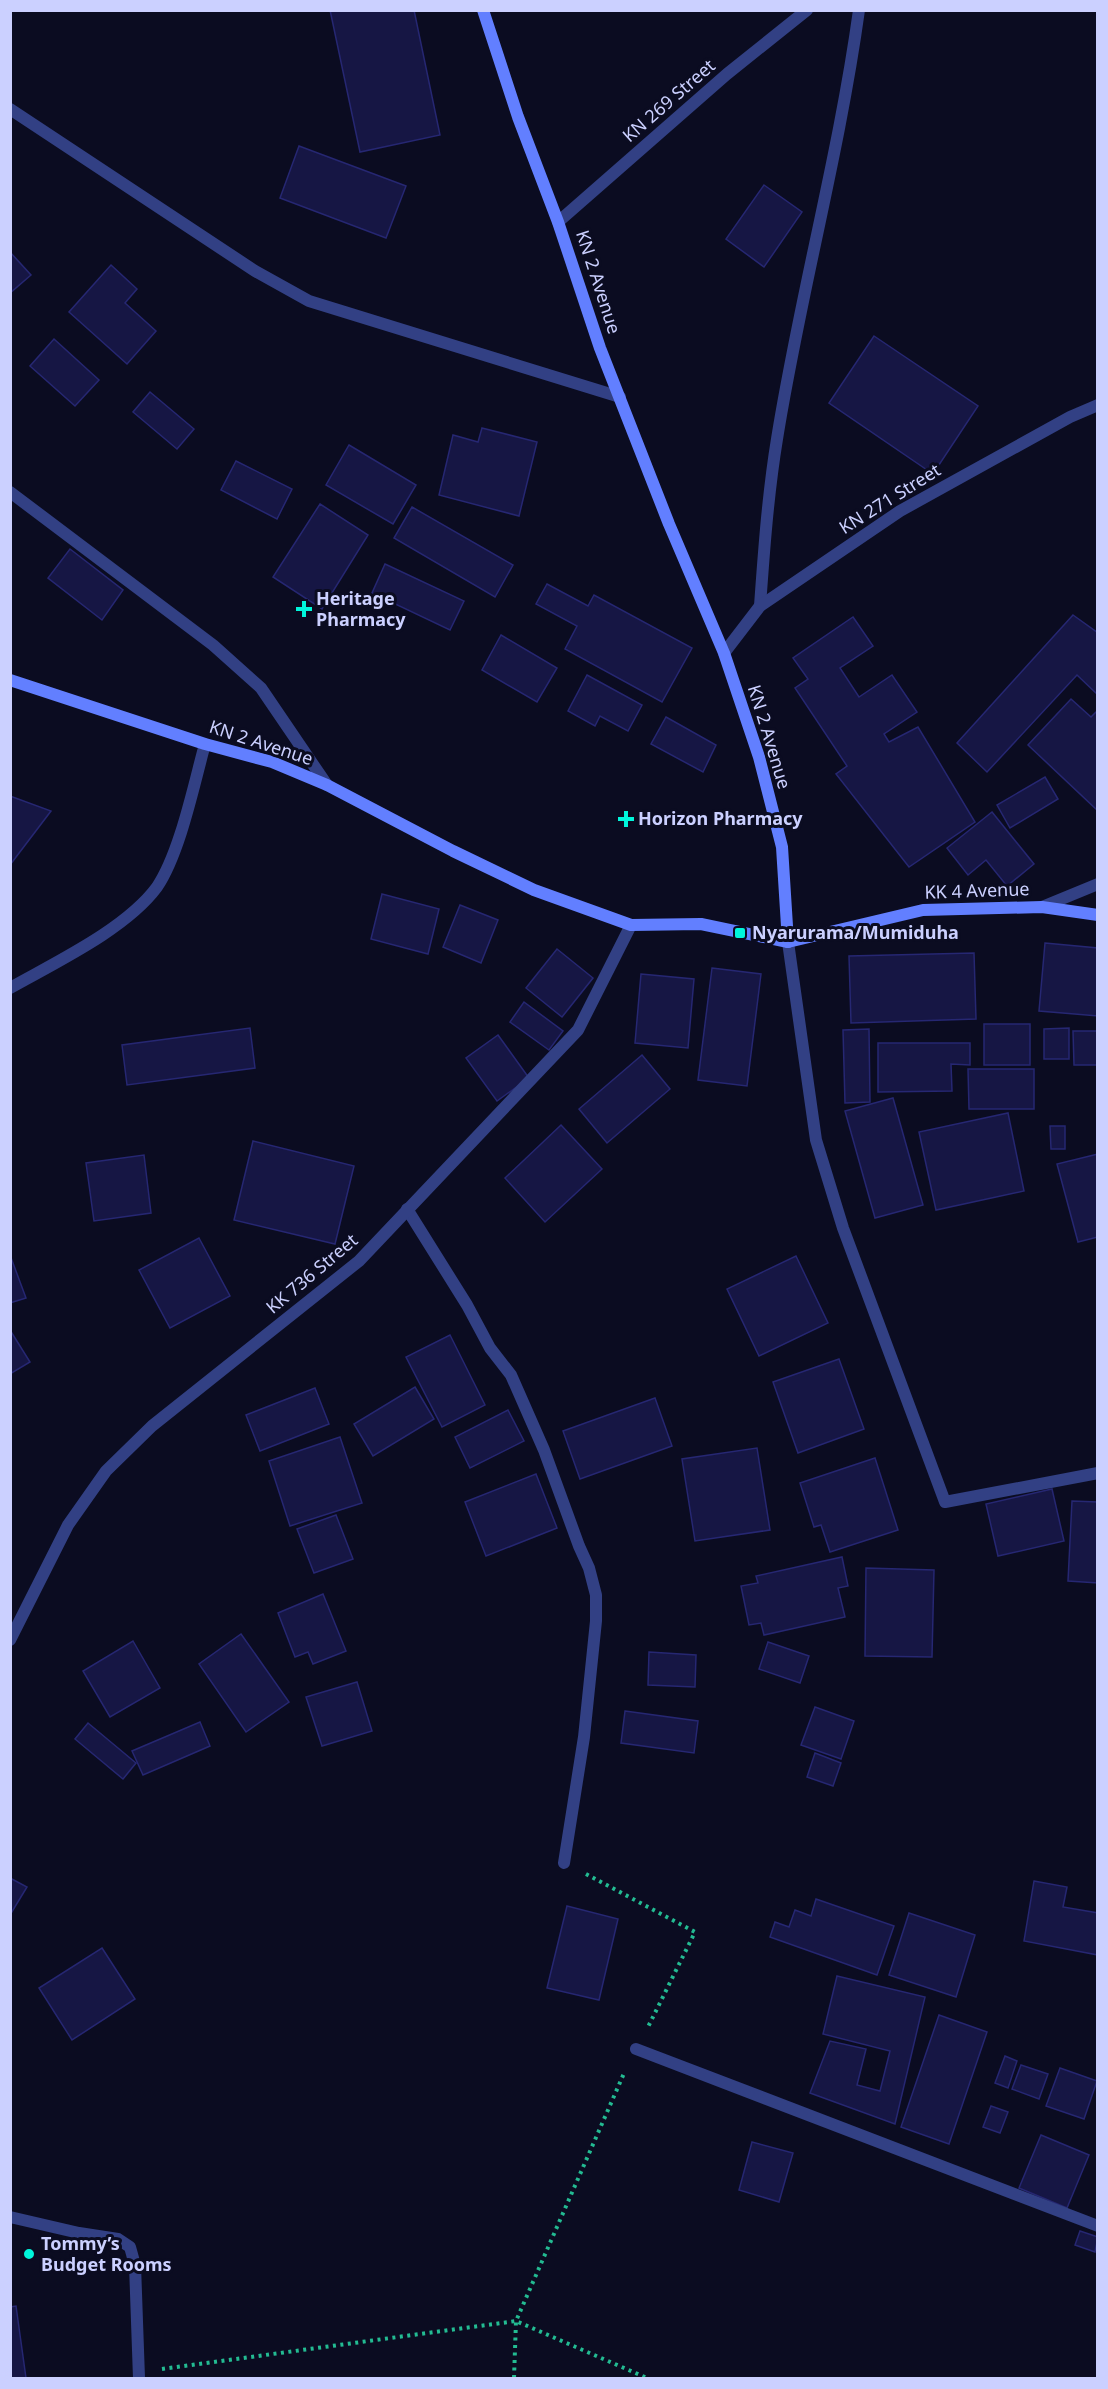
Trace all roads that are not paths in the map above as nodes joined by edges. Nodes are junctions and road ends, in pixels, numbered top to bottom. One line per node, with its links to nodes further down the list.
1 (483, 10): 5 (main road, KN 2 Avenue)
2 (807, 10): 5 (street, KN 269 Street)
3 (859, 10): 9 (street)
4 (10, 109): 6 (street)
5 (558, 222): 6 (main road, KN 2 Avenue)
6 (620, 398): 10 (main road, KN 2 Avenue)
7 (1098, 405): 9 (street, KN 271 Street)
8 (10, 492): 13 (street)
9 (760, 606): 10 (street, KN 271 Street)
10 (724, 653): 18 (main road, KN 2 Avenue)
11 (10, 680): 12 (main road, KN 2 Avenue)
12 (205, 744): 13 (main road, KN 2 Avenue); 19 (street)
13 (327, 785): 17 (main road, KN 2 Avenue)
14 (1098, 884): 15 (street)
15 (1042, 907): 16 (main road, KK 4 Avenue); 18 (main road, KK 4 Avenue)
16 (1098, 915)
17 (631, 925): 18 (main road, KN 2 Avenue); 20 (street, KK 736 Street)
18 (788, 942): 21 (street)
19 (10, 988)
20 (407, 1209): 22 (street, KK 736 Street); 23 (street)
21 (1098, 1473)
22 (10, 1641)
23 (564, 1863)
24 (636, 2049): 26 (street)
25 (10, 2217): 27 (street)
26 (1098, 2226)
27 (139, 2375)

